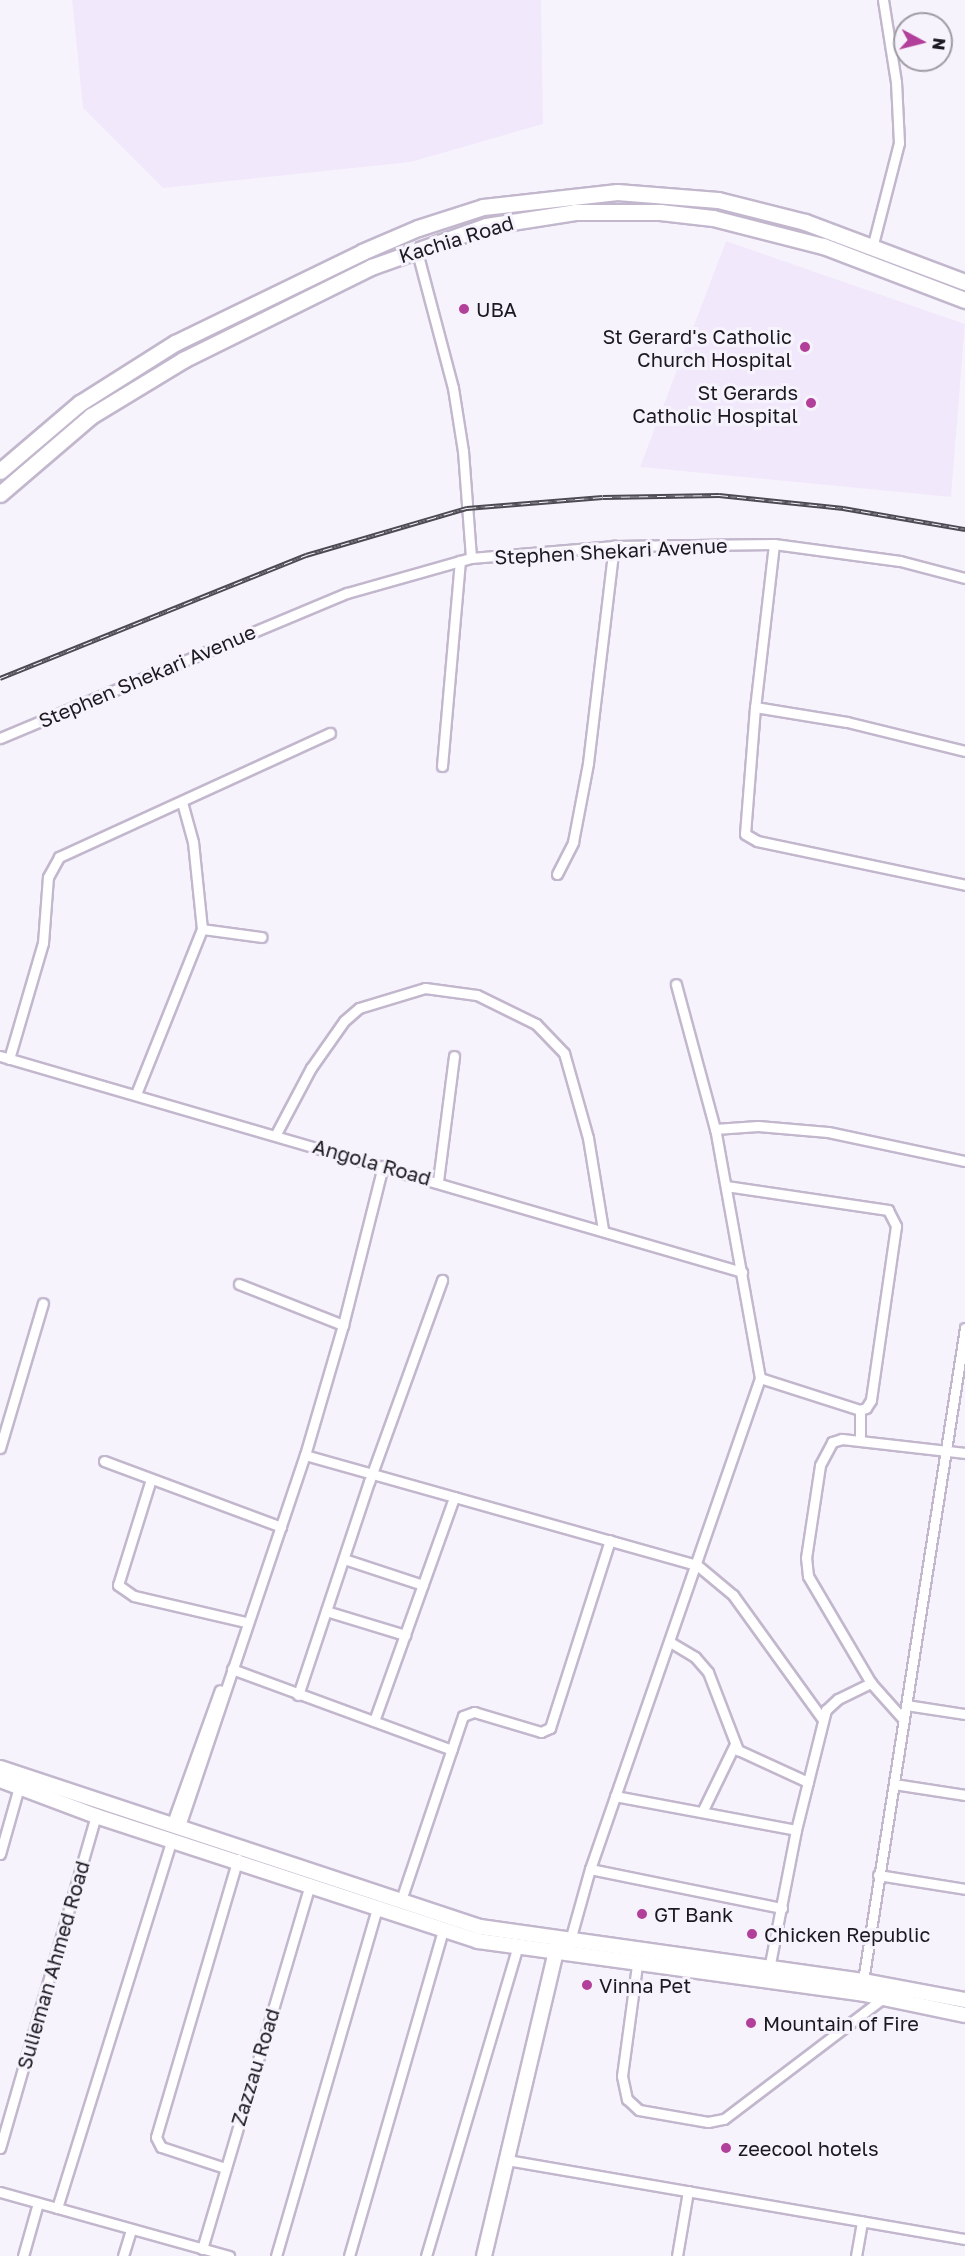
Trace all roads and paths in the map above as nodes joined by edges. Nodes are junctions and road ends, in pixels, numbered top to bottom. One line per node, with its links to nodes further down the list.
1 (883, 0): 3 (street)
2 (416, 248): 5 (main road, Kachia Road); 7 (main road, Kachia Road); 10 (street)
3 (872, 248): 4 (main road, Kachia Road); 6 (main road, Kachia Road)
4 (965, 282)
5 (965, 300)
6 (0, 471)
7 (0, 494)
8 (774, 544): 9 (street, Stephen Shekari Avenue); 12 (street, Stephen Shekari Avenue); 13 (street)
9 (614, 546): 10 (street, Stephen Shekari Avenue); 19 (street)
10 (471, 558): 11 (street, Stephen Shekari Avenue)
11 (460, 561): 15 (street, Stephen Shekari Avenue); 17 (street)
12 (965, 578)
13 (754, 707): 16 (street); 20 (street)
14 (330, 733): 18 (street)
15 (0, 738)
16 (965, 751)
17 (442, 766)
18 (182, 802): 21 (street); 25 (street)
19 (557, 874)
20 (965, 885)
21 (202, 929): 22 (street); 26 (street)
22 (261, 937)
23 (676, 984): 27 (street)
24 (454, 1056): 31 (street)
25 (4, 1057): 26 (street, Angola Road)
26 (136, 1094): 28 (street, Angola Road)
27 (715, 1129): 29 (street); 32 (street)
28 (276, 1134): 30 (street, Angola Road); 33 (street)
29 (965, 1161)
30 (383, 1166): 31 (street, Angola Road); 38 (street)
31 (438, 1181): 33 (street, Angola Road)
32 (726, 1186): 34 (street); 41 (street)
33 (603, 1230): 34 (street, Angola Road)
34 (742, 1272): 40 (street)
35 (442, 1280): 48 (street)
36 (239, 1284): 38 (street)
37 (43, 1303): 43 (street)
38 (344, 1325): 46 (street)
39 (965, 1329): 44 (street)
40 (760, 1378): 41 (street); 54 (street)
41 (860, 1410): 42 (street)
42 (860, 1440): 44 (street); 61 (street)
43 (0, 1448)
44 (946, 1450): 45 (street); 63 (street)
45 (965, 1453)
46 (305, 1455): 48 (street); 51 (street)
47 (104, 1461): 49 (street)
48 (373, 1473): 50 (street); 53 (street)
49 (151, 1479): 51 (street); 57 (street)
50 (454, 1497): 52 (street); 55 (street)
51 (281, 1527): 57 (street)
52 (610, 1540): 54 (street); 69 (street)
53 (344, 1559): 55 (street); 56 (street)
54 (697, 1565): 59 (street); 65 (street)
55 (423, 1585): 58 (street)
56 (326, 1611): 58 (street); 62 (street)
57 (246, 1622): 60 (street)
58 (405, 1635): 67 (street)
59 (670, 1642): 68 (street); 77 (street)
60 (231, 1669): 62 (street); 80 (street)
61 (871, 1683): 65 (street); 66 (street)
62 (298, 1695): 67 (street)
63 (906, 1705): 64 (street); 66 (street)
64 (965, 1714)
65 (824, 1720): 72 (street)
66 (904, 1720): 73 (street)
67 (374, 1721): 69 (street)
68 (735, 1744): 72 (street); 78 (street)
69 (452, 1750): 89 (street)
70 (0, 1768): 75 (street)
71 (0, 1780): 74 (street)
72 (808, 1782): 81 (street)
73 (894, 1784): 76 (street); 86 (street)
74 (20, 1787): 75 (street); 83 (street)
75 (58, 1794): 79 (street); 80 (street)
76 (965, 1795)
77 (615, 1796): 78 (street); 85 (street)
78 (702, 1812): 81 (street)
79 (96, 1816): 82 (street); 101 (street, Sulieman Ahmed Road)
80 (176, 1824): 89 (street)
81 (796, 1830): 91 (street)
82 (172, 1839): 84 (street); 107 (street)
83 (0, 1854)
84 (237, 1859): 87 (street); 103 (street)
85 (590, 1869): 91 (street); 93 (street)
86 (878, 1875): 88 (street); 97 (street)
87 (310, 1884): 90 (street); 103 (street, Zazzau Road)
88 (965, 1889)
89 (401, 1900): 93 (street)
90 (378, 1906): 92 (street); 115 (street)
91 (783, 1908): 96 (street)
92 (443, 1930): 94 (street); 116 (street)
93 (563, 1947): 94 (street); 95 (street); 96 (street); 102 (street)
94 (517, 1948): 117 (street)
95 (637, 1965): 98 (street); 98 (street)
96 (769, 1969): 97 (street)
97 (863, 1981): 99 (street)
98 (882, 2000): 100 (street)
99 (965, 2000)
100 (965, 2015)
101 (0, 2148)
102 (507, 2160): 104 (street); 118 (street)
103 (225, 2168): 111 (street, Zazzau Road)
104 (688, 2191): 108 (street); 119 (street)
105 (0, 2192): 106 (street)
106 (38, 2203): 107 (street); 112 (street)
107 (57, 2208): 109 (street)
108 (862, 2222): 110 (street); 120 (street)
109 (131, 2230): 111 (street); 113 (street)
110 (965, 2239)
111 (202, 2249): 114 (street)
112 (23, 2256)
113 (123, 2256)
114 (227, 2256)
115 (276, 2256)
116 (349, 2256)
117 (426, 2256)
118 (484, 2256)
119 (677, 2256)
120 (856, 2256)

